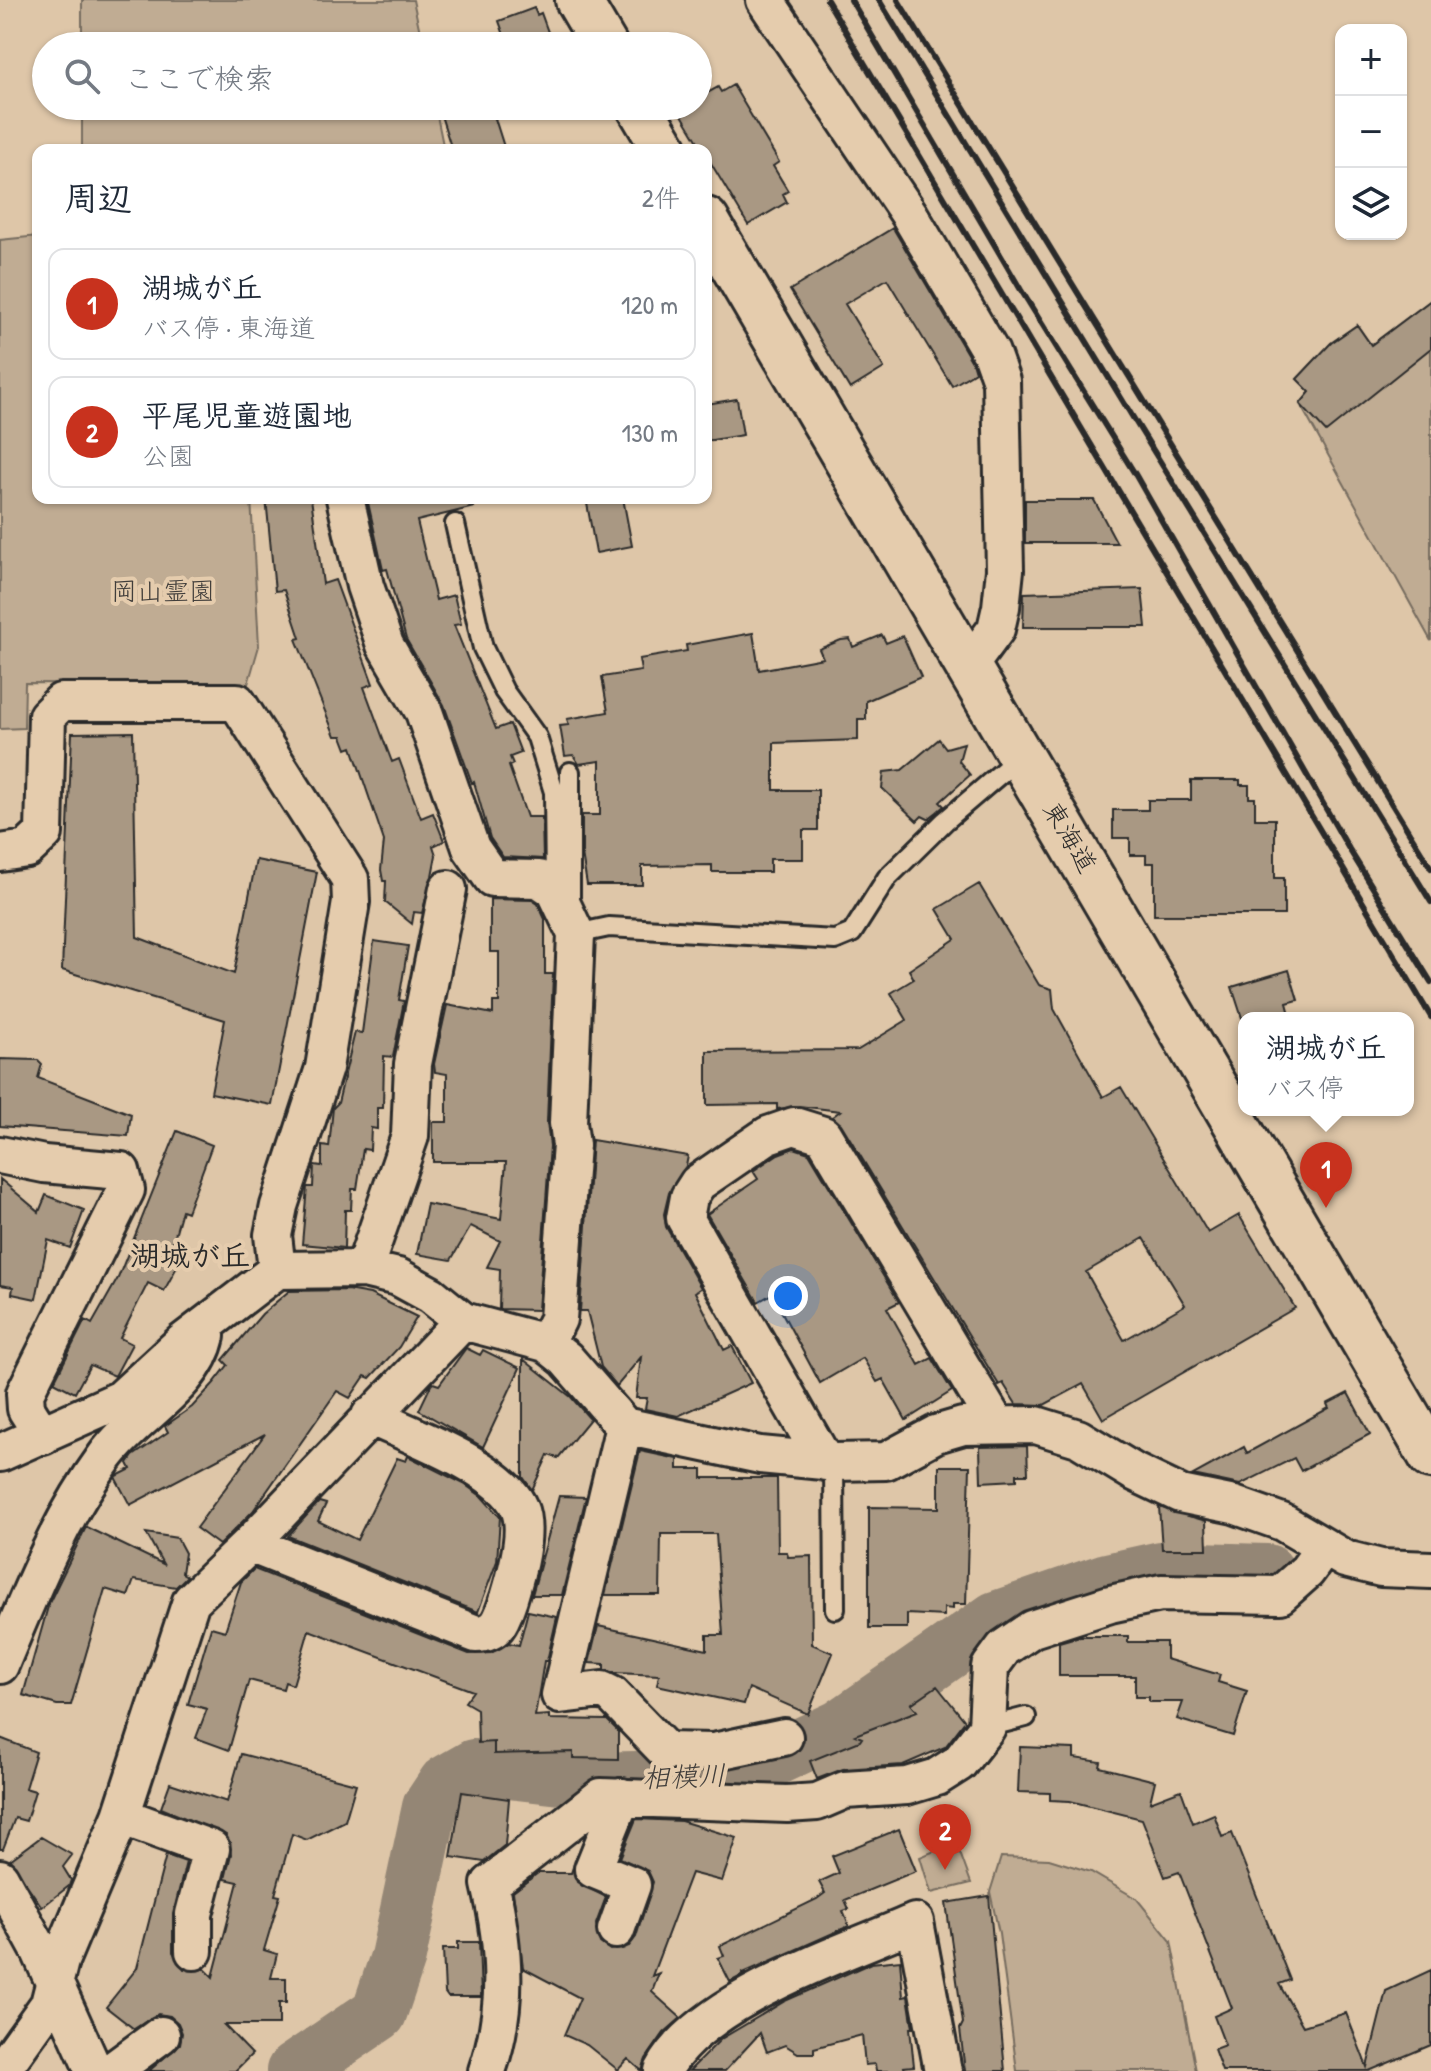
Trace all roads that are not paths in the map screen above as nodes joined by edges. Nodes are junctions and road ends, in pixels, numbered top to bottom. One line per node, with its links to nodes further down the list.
1 (578, 0): 3 (highway)
2 (774, 3): 9 (street)
3 (597, 32)
4 (647, 120): 5 (highway)
5 (661, 144)
6 (712, 230): 9 (highway, 東海道)
7 (346, 504): 14 (street)
8 (455, 524): 14 (lane)
9 (968, 667): 10 (highway, 東海道)
10 (1021, 756): 14 (lane); 26 (highway, 東海道)
11 (570, 772): 14 (lane)
12 (0, 853): 17 (street)
13 (448, 889): 16 (street)
14 (567, 913): 20 (street)
15 (0, 1155): 24 (street)
16 (364, 1269): 17 (street); 18 (street)
17 (277, 1270): 19 (street)
18 (463, 1321): 20 (street); 21 (street)
19 (209, 1324): 24 (street); 32 (street)
20 (546, 1343): 23 (street)
21 (370, 1416): 28 (street); 28 (street)
22 (996, 1424): 27 (street); 27 (street); 29 (street)
23 (624, 1426): 27 (street); 35 (street)
24 (43, 1436): 25 (street)
25 (0, 1453)
26 (1431, 1456)
27 (829, 1462): 31 (lane)
28 (250, 1544): 37 (street)
29 (1323, 1549): 30 (street); 34 (street)
30 (1431, 1570)
31 (835, 1609)
32 (0, 1665)
33 (1026, 1717): 34 (lane)
34 (987, 1727): 36 (street)
35 (784, 1737)
36 (622, 1797): 39 (street); 46 (street)
37 (121, 1816): 40 (street); 41 (street)
38 (0, 1878): 41 (street)
39 (616, 1930)
40 (194, 1951)
41 (55, 1982): 43 (street); 44 (street)
42 (161, 2035): 45 (street)
43 (1, 2071)
44 (94, 2071)
45 (112, 2071)
46 (487, 2071)
47 (663, 2071): 48 (street)
48 (943, 2071)

